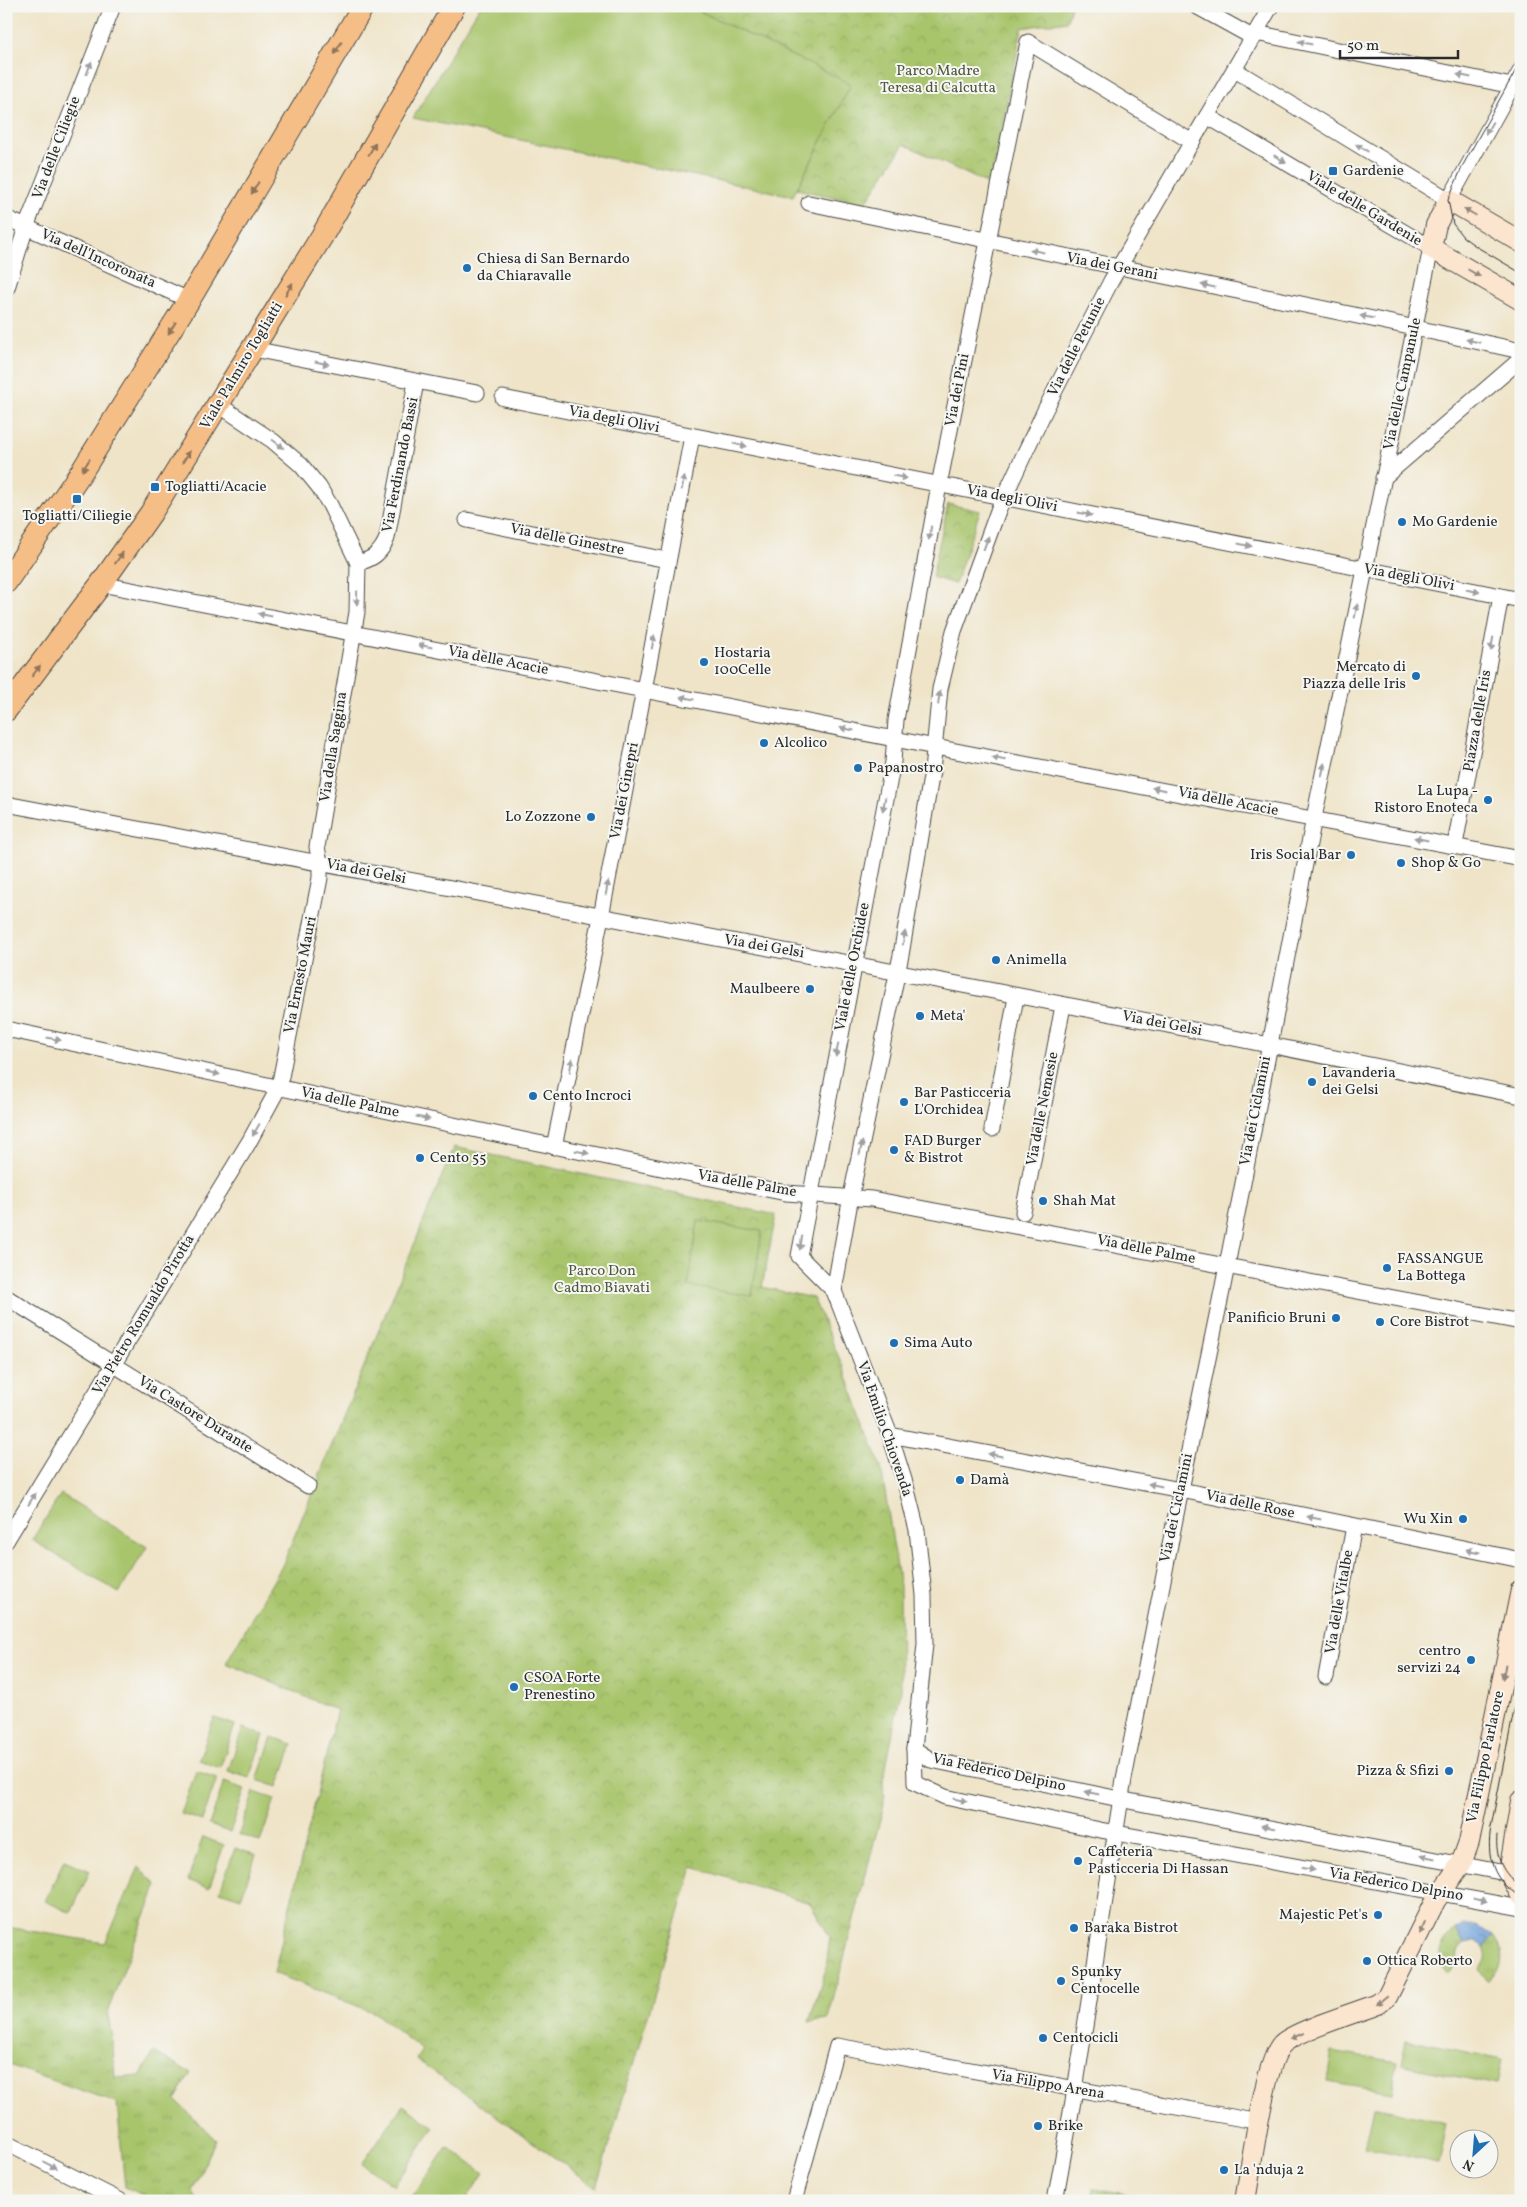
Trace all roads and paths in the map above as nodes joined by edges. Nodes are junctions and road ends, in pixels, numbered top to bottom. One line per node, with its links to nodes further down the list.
1 (113, 6): 15 (street, Via delle Ciliegie, one-way to 1)
2 (363, 6): 21 (main road, one-way to 21)
3 (454, 6): 24 (main road, Viale Palmiro Togliatti, one-way to 3)
4 (1196, 6): 6 (street)
5 (1271, 6): 6 (street, Via delle Petunie)
6 (1255, 35): 7 (street, Via delle Petunie); 9 (street, one-way to 6)
7 (1235, 70): 10 (street, Via delle Petunie); 12 (street, one-way to 7)
8 (1521, 70): 9 (street)
9 (1512, 86): 12 (street, one-way to 12)
10 (1208, 116): 11 (street, Via delle Petunie); 18 (street, Viale delle Gardenie, one-way to 18)
11 (1192, 142): 16 (street, Via dei Pini); 19 (street, Via delle Petunie)
12 (1449, 200): 17 (street, one-way to 12); 18 (street, Via delle Campanule)
13 (810, 203): 16 (street, Via dei Gerani)
14 (6, 218): 15 (street, Via dell'Incoronata)
15 (26, 227): 20 (street, Via delle Ciliegie); 21 (street, Via dell'Incoronata)
16 (988, 241): 19 (street, Via dei Gerani, one-way to 16); 33 (street, Via dei Pini)
17 (1521, 242)
18 (1431, 248): 22 (street, Viale delle Gardenie, one-way to 22); 23 (street, Via delle Campanule)
19 (1119, 268): 23 (street, Via dei Gerani, one-way to 19); 34 (street, Via delle Petunie)
20 (6, 291)
21 (190, 300): 39 (main road, one-way to 39)
22 (1521, 300)
23 (1415, 327): 25 (street, Via dei Gerani, one-way to 23); 32 (street, Via delle Campanule)
24 (264, 351): 27 (street, one-way to 27); 30 (main road, Viale Palmiro Togliatti)
25 (1521, 351)
26 (1521, 359): 32 (street)
27 (416, 382): 28 (street); 37 (street, Via Ferdinando Bassi)
28 (477, 393)
29 (502, 398): 31 (street, Via degli Olivi)
30 (228, 411): 37 (street, one-way to 37); 40 (main road, Viale Palmiro Togliatti, one-way to 30)
31 (692, 436): 33 (street, Via degli Olivi, one-way to 33); 36 (street, Via dei Ginepri, one-way to 31)
32 (1383, 478): 38 (street, Via delle Campanule)
33 (939, 485): 34 (street, Via degli Olivi); 46 (street, Via dei Pini, one-way to 46)
34 (1003, 498): 38 (street, Via degli Olivi, one-way to 38); 47 (street, one-way to 34)
35 (467, 520): 36 (street, Via delle Ginestre)
36 (668, 560): 44 (street, Via dei Ginepri, one-way to 36)
37 (358, 563): 43 (street, Via della Saggina, one-way to 43)
38 (1364, 569): 41 (street, Via degli Olivi, one-way to 41); 49 (street, one-way to 38)
39 (6, 582)
40 (101, 584): 43 (street, Via delle Acacie, one-way to 40); 45 (main road, Viale Palmiro Togliatti, one-way to 40)
41 (1501, 596): 42 (street, Via degli Olivi); 50 (street, Piazza delle Iris, one-way to 50)
42 (1521, 600)
43 (353, 632): 44 (street, Via delle Acacie, one-way to 43); 52 (street, Via della Saggina)
44 (644, 690): 46 (street, Via delle Acacie, one-way to 44); 53 (street, Via dei Ginepri, one-way to 44)
45 (6, 710)
46 (894, 739): 47 (street, Via delle Acacie); 54 (street, Viale delle Orchidee, one-way to 54)
47 (935, 747): 49 (street, Via delle Acacie, one-way to 47); 55 (street, one-way to 47)
48 (6, 804): 52 (street, Via dei Gelsi)
49 (1314, 818): 50 (street, Via delle Acacie, one-way to 49); 59 (street, Via dei Ciclamini)
50 (1455, 845): 51 (street, Via delle Acacie)
51 (1521, 859)
52 (320, 863): 53 (street, Via dei Gelsi); 60 (street, Via Ernesto Mauri)
53 (601, 917): 54 (street, Via dei Gelsi); 63 (street, Via dei Ginepri, one-way to 53)
54 (853, 964): 55 (street, Via dei Gelsi); 64 (street, Viale delle Orchidee, one-way to 64)
55 (898, 973): 56 (street, Via dei Gelsi); 65 (street, one-way to 55)
56 (1016, 997): 57 (street, Via dei Gelsi); 62 (street)
57 (1063, 1006): 59 (street, Via dei Gelsi); 66 (street, Via delle Nemesie)
58 (6, 1029): 60 (street, Via delle Palme, one-way to 60)
59 (1269, 1044): 61 (street, Via dei Gelsi); 67 (street, Via dei Ciclamini)
60 (279, 1088): 63 (street, Via delle Palme, one-way to 63); 71 (street, Via Pietro Romualdo Pirotta, one-way to 71)
61 (1521, 1096)
62 (992, 1129)
63 (554, 1146): 64 (street, Via delle Palme, one-way to 64)
64 (809, 1195): 65 (street, Via delle Palme); 68 (street, Via Emilio Chiovenda, one-way to 68)
65 (851, 1196): 67 (street, Via delle Palme); 68 (street)
66 (1023, 1212)
67 (1227, 1266): 70 (street, Via delle Palme); 74 (street, Via dei Ciclamini)
68 (834, 1291): 72 (street, Via Emilio Chiovenda)
69 (6, 1297): 71 (street, Via Castore Durante)
70 (1521, 1322)
71 (114, 1365): 73 (street, Via Castore Durante); 76 (street, Via Pietro Romualdo Pirotta, one-way to 71)
72 (890, 1435): 74 (street, Via delle Rose, one-way to 72); 80 (street, Via Emilio Chiovenda)
73 (308, 1486)
74 (1181, 1490): 75 (street, Via delle Rose, one-way to 74); 81 (street, Via dei Ciclamini)
75 (1354, 1526): 77 (street, Via delle Rose, one-way to 75); 79 (street, Via delle Vitalbe)
76 (6, 1541)
77 (1521, 1560)
78 (1521, 1590): 84 (street, Via Filippo Parlatore, one-way to 84)
79 (1326, 1677)
80 (914, 1749): 81 (street, Via Federico Delpino, one-way to 80); 83 (street, Via Federico Delpino, one-way to 83)
81 (1120, 1799): 83 (street, Via dei Ciclamini); 84 (street, Via Federico Delpino, one-way to 81)
82 (1521, 1801): 85 (street)
83 (1114, 1833): 86 (street, Via Federico Delpino, one-way to 86); 89 (street, Via dei Ciclamini)
84 (1461, 1864): 85 (street, Via Federico Delpino); 86 (street, Via Filippo Parlatore)
85 (1516, 1874): 87 (street)
86 (1440, 1892): 88 (street, Via Federico Delpino, one-way to 88); 90 (street, Via Filippo Parlatore, one-way to 90)
87 (1521, 1895)
88 (1521, 1908)
89 (1075, 2090): 90 (street, Via Filippo Arena); 93 (street, Via Filippo Arena); 94 (street, Via dei Ciclamini)
90 (1260, 2122): 95 (street, Via Filippo Parlatore)
91 (6, 2142): 92 (street, one-way to 92)
92 (121, 2201)
93 (794, 2201)
94 (1055, 2201)
95 (1245, 2201)

